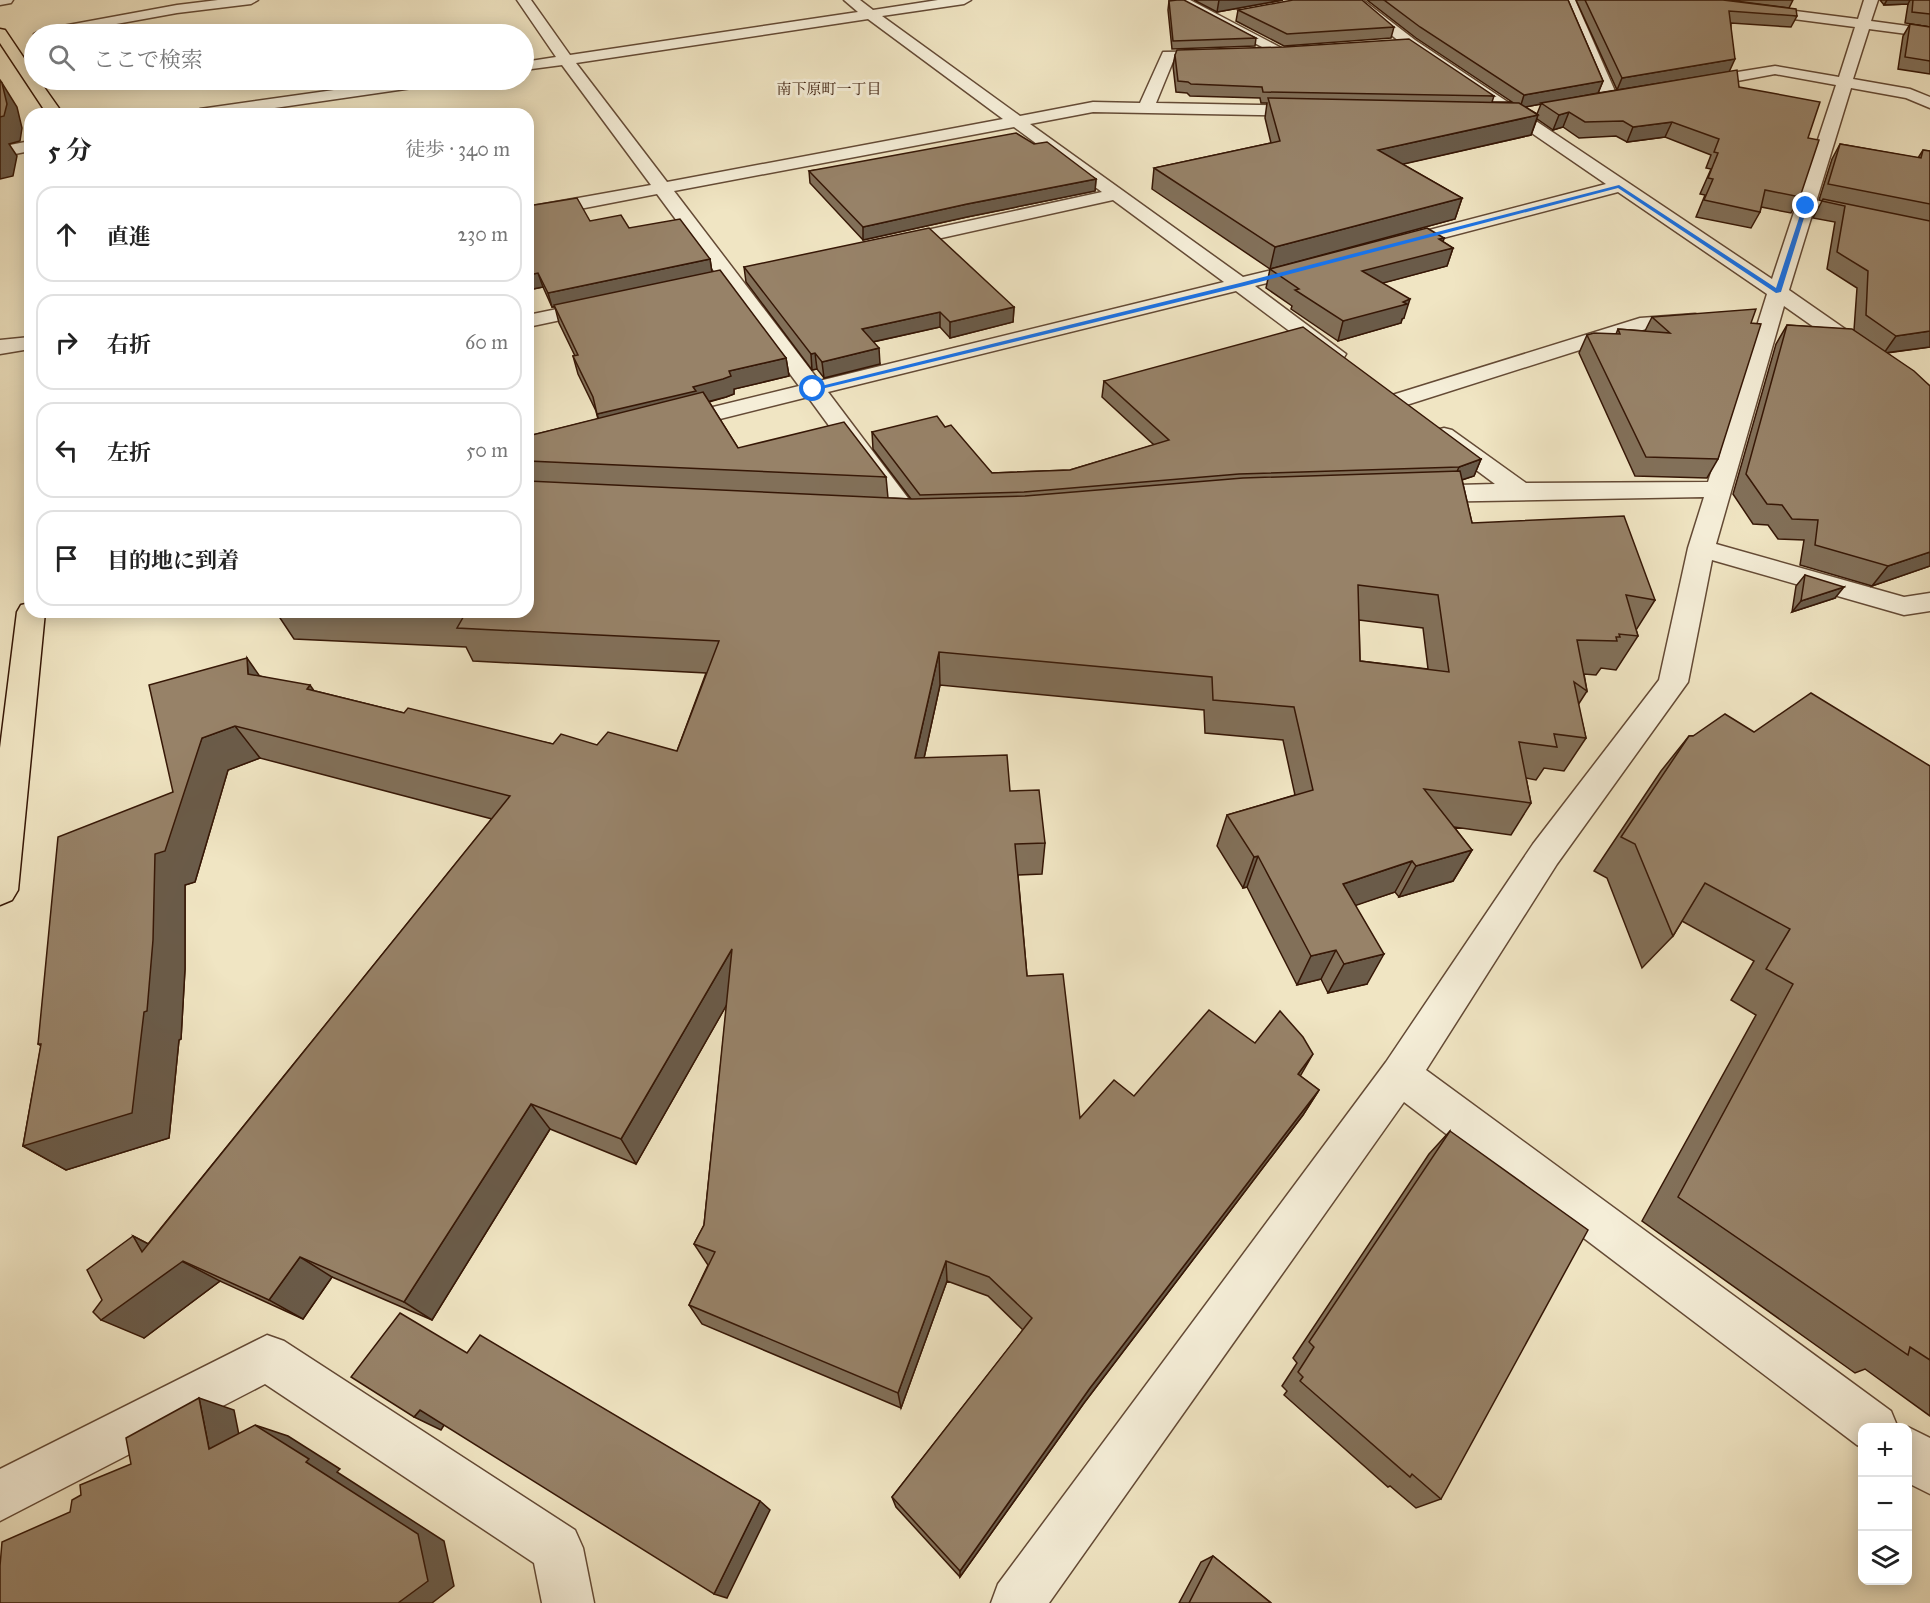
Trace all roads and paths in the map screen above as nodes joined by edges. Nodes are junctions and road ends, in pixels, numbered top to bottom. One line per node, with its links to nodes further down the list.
1 (6, 0): 9 (street)
2 (251, 0): 16 (street)
3 (524, 0): 22 (street)
4 (851, 0): 13 (street)
5 (964, 0): 13 (street)
6 (1180, 0): 15 (street)
7 (1355, 0): 20 (street)
8 (1680, 0): 10 (street)
9 (0, 1)
10 (1706, 2): 12 (street)
11 (1566, 4): 29 (street)
12 (1867, 12): 17 (street); 25 (street)
13 (870, 14): 22 (street); 38 (street)
14 (1238, 14): 15 (street)
15 (1215, 18): 33 (street)
16 (95, 24)
17 (1930, 33)
18 (24, 36): 19 (street)
19 (4, 37): 24 (main road)
20 (1410, 43): 21 (street); 37 (street)
21 (1387, 44)
22 (566, 60): 23 (street); 42 (street)
23 (534, 65)
24 (24, 67)
25 (1845, 81): 26 (street); 30 (street); 53 (street)
26 (1676, 87)
27 (39, 90): 31 (main road)
28 (364, 90): 32 (street)
29 (1609, 98)
30 (1930, 103)
31 (51, 108)
32 (241, 108)
33 (1146, 108): 35 (street); 38 (street)
34 (1539, 110): 37 (street)
35 (1324, 111)
36 (1491, 114): 37 (street)
37 (1515, 115): 41 (street)
38 (1017, 121): 42 (street); 43 (street)
39 (24, 147): 40 (street)
40 (0, 152)
41 (1619, 186): 46 (street); 53 (street)
42 (662, 188): 44 (street); 49 (street)
43 (1116, 194): 45 (street); 51 (street)
44 (534, 212)
45 (871, 247)
46 (1379, 249)
47 (1333, 261): 51 (street)
48 (754, 272): 49 (street)
49 (731, 277): 50 (street); 62 (street)
50 (708, 282)
51 (1242, 285): 58 (street); 62 (street)
52 (618, 302): 54 (street)
53 (1765, 309): 60 (street); 66 (street)
54 (534, 320)
55 (1714, 320): 64 (street)
56 (24, 344): 57 (street)
57 (0, 347)
58 (1351, 366)
59 (1930, 370): 60 (street)
60 (1896, 375): 63 (street)
61 (1378, 387): 64 (street)
62 (813, 389): 65 (street); 69 (street)
63 (1930, 398)
64 (1397, 400): 67 (street)
65 (653, 429)
66 (1719, 489): 67 (street); 70 (street)
67 (1520, 491): 68 (street)
68 (1401, 495)
69 (878, 520)
70 (1701, 548): 71 (street); 74 (street)
71 (1930, 602)
72 (30, 618): 73 (main road)
73 (0, 890)
74 (1400, 1075): 75 (street); 80 (street)
75 (1867, 1423)
76 (1912, 1455): 77 (street)
77 (1930, 1469)
78 (0, 1496): 79 (street)
79 (568, 1603)
80 (1017, 1603)

